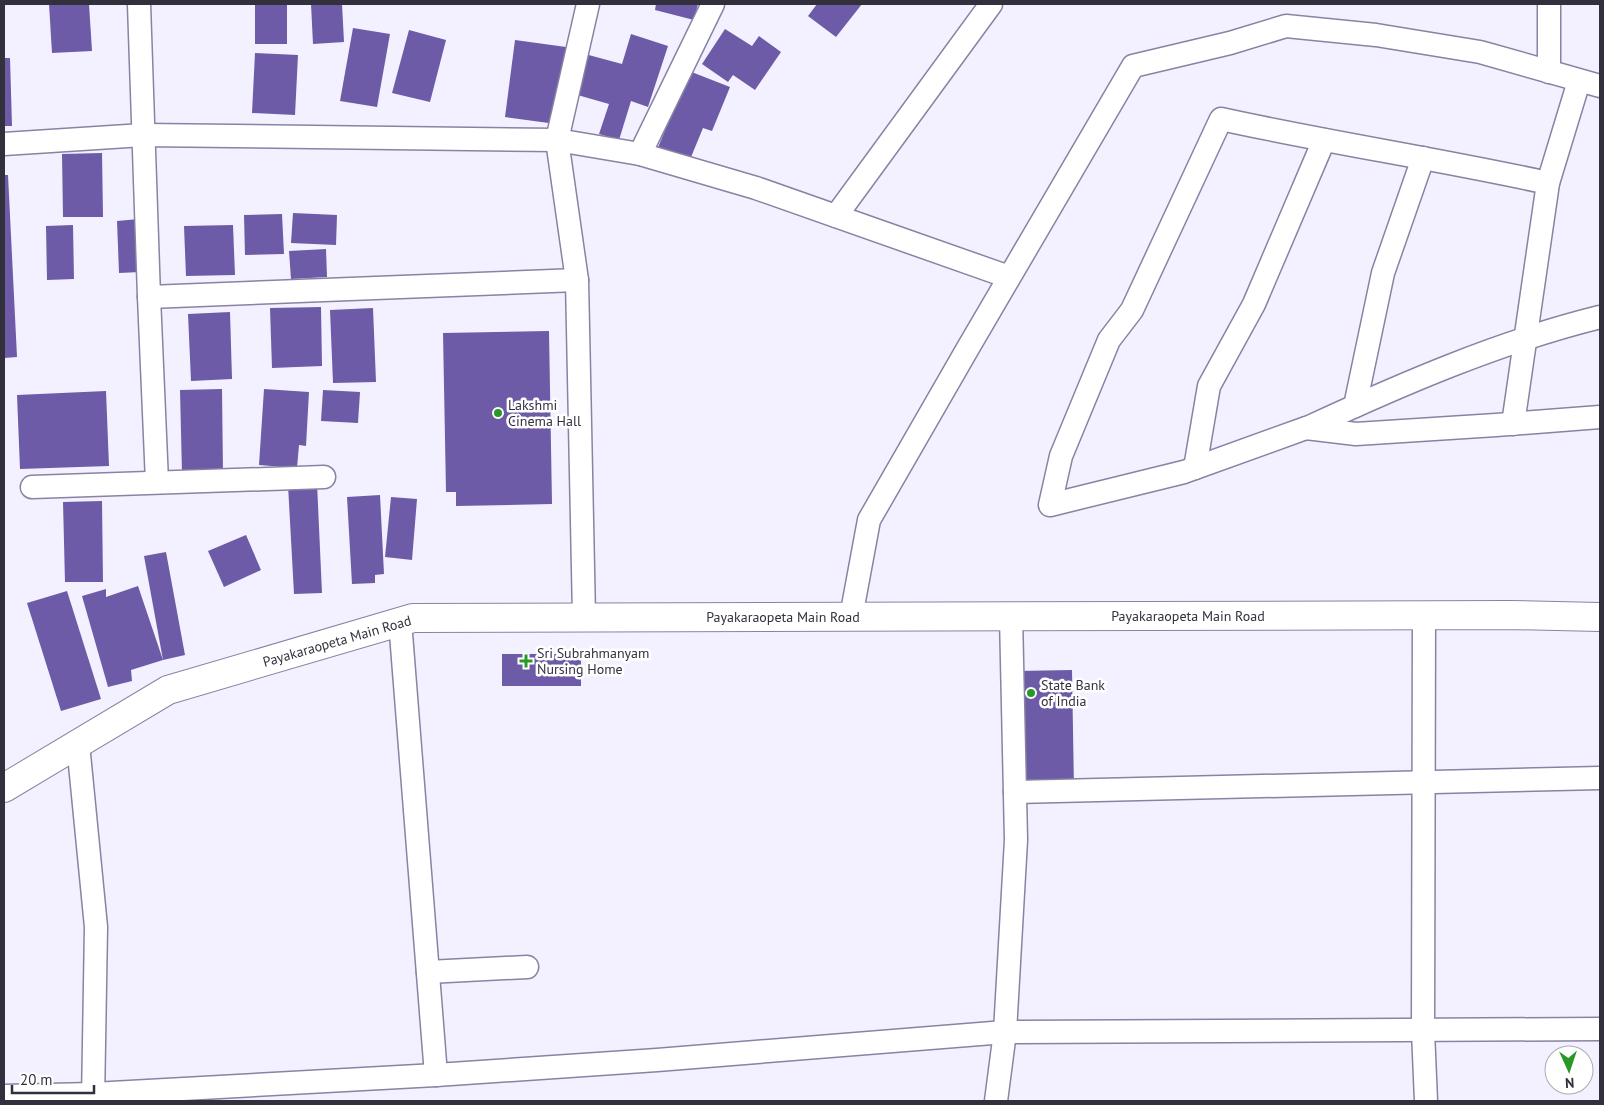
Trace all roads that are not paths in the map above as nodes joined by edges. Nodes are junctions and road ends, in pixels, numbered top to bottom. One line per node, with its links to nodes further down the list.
1 (139, 4): 8 (street)
2 (588, 4): 9 (street)
3 (713, 4): 12 (street)
4 (991, 4): 15 (street)
5 (1550, 4): 6 (street)
6 (1549, 72): 7 (street); 16 (street)
7 (1590, 83): 14 (street)
8 (143, 135): 9 (street); 11 (street); 18 (street)
9 (557, 140): 12 (street); 17 (street)
10 (1324, 140): 13 (street); 25 (street); 25 (street)
11 (4, 144)
12 (640, 154): 15 (street)
13 (1423, 158): 14 (street); 21 (street)
14 (1548, 184): 20 (street)
15 (836, 216): 16 (street)
16 (1009, 277): 30 (street)
17 (577, 280): 18 (street); 32 (street)
18 (149, 296): 27 (street)
19 (1600, 317): 20 (street)
20 (1525, 339): 21 (street); 23 (street)
21 (1355, 406): 24 (street)
22 (1600, 417): 23 (street)
23 (1513, 424): 24 (street)
24 (1306, 428): 25 (street)
25 (1195, 468)
26 (324, 477): 27 (street)
27 (157, 482): 28 (street)
28 (32, 486)
29 (1424, 615): 31 (street, Payakaraopeta Main Road); 33 (street, Payakaraopeta Main Road); 37 (street)
30 (851, 616): 31 (street, Payakaraopeta Main Road); 32 (street, Payakaraopeta Main Road)
31 (1011, 616): 39 (street)
32 (584, 617): 34 (street, Payakaraopeta Main Road)
33 (1600, 617)
34 (400, 622): 35 (street, Payakaraopeta Main Road); 41 (street)
35 (78, 744): 38 (street, Payakaraopeta Main Road); 47 (street)
36 (1600, 778): 37 (street)
37 (1423, 783): 39 (street); 43 (street)
38 (4, 788)
39 (1015, 792): 44 (street)
40 (526, 967): 41 (street)
41 (428, 972): 45 (street)
42 (1600, 1029): 43 (street)
43 (1423, 1031): 44 (street); 49 (street)
44 (1005, 1032): 45 (street); 48 (street)
45 (436, 1076): 47 (street)
46 (4, 1096): 47 (street)
47 (93, 1098)
48 (996, 1101)
49 (1426, 1101)

